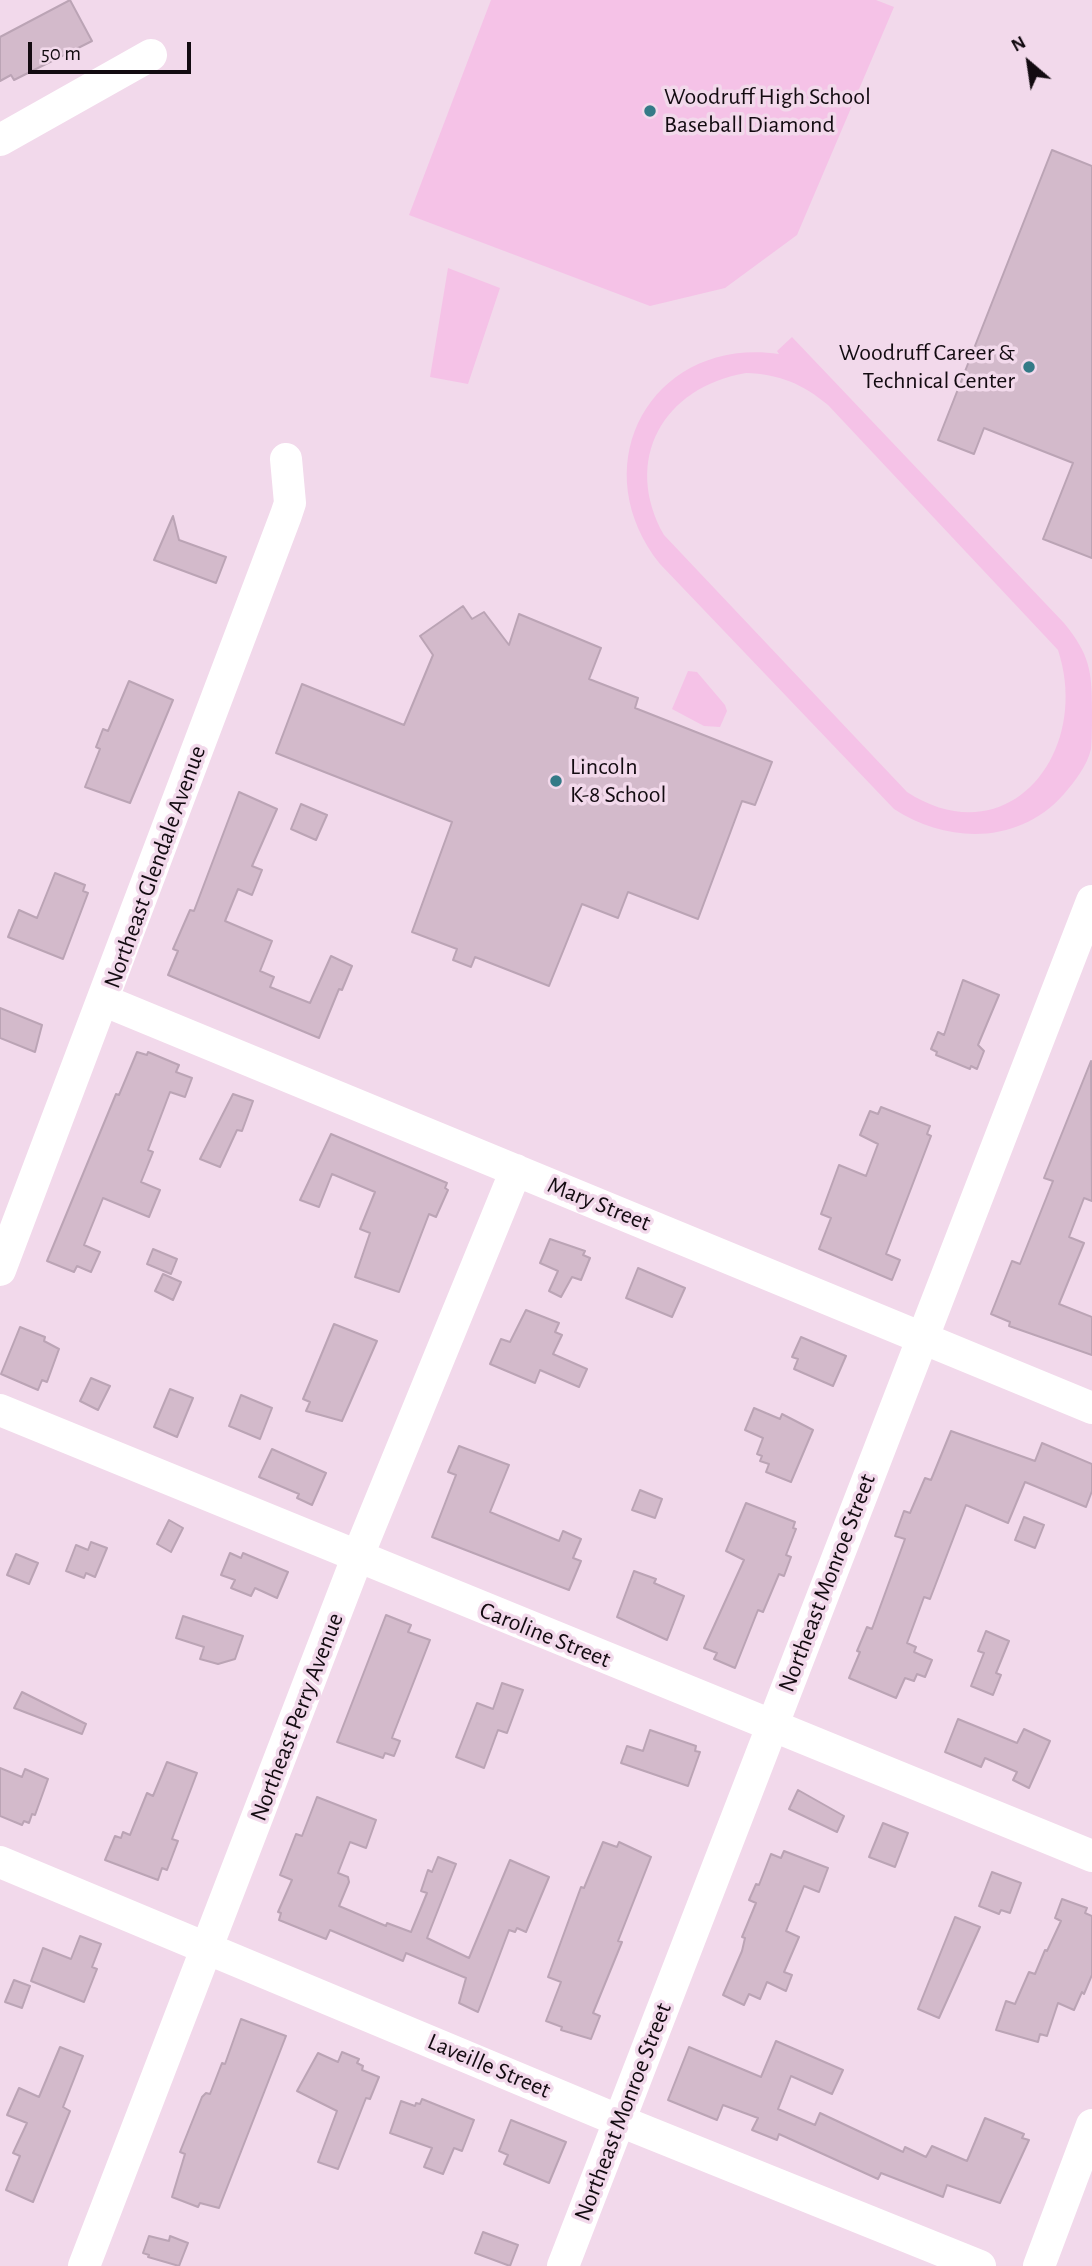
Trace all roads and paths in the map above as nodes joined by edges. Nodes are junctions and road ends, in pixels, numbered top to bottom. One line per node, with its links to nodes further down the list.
1 (152, 55): 2 (street)
2 (0, 140)
3 (286, 459): 6 (street, Northeast Glendale Avenue)
4 (1092, 901): 5 (street, Northeast Monroe Street)
5 (1083, 952): 9 (street, Northeast Monroe Street)
6 (105, 1001): 7 (street, Mary Street); 8 (street, Northeast Glendale Avenue)
7 (516, 1170): 9 (street, Mary Street); 12 (street, Northeast Perry Avenue)
8 (0, 1270)
9 (922, 1338): 10 (street, Mary Street); 13 (street, Northeast Monroe Street)
10 (1092, 1408)
11 (0, 1410): 12 (street, Caroline Street)
12 (357, 1558): 13 (street, Caroline Street); 16 (street, Northeast Perry Avenue)
13 (772, 1726): 14 (street, Caroline Street); 17 (street, Northeast Monroe Street)
14 (1092, 1856)
15 (0, 1862): 16 (street, Laveille Street)
16 (209, 1948): 17 (street, Laveille Street); 19 (street, Northeast Perry Avenue)
17 (620, 2121): 20 (street, Northeast Monroe Street); 21 (street, Laveille Street)
18 (1092, 2125): 22 (street)
19 (84, 2266)
20 (563, 2266)
21 (980, 2266)
22 (1039, 2266)

